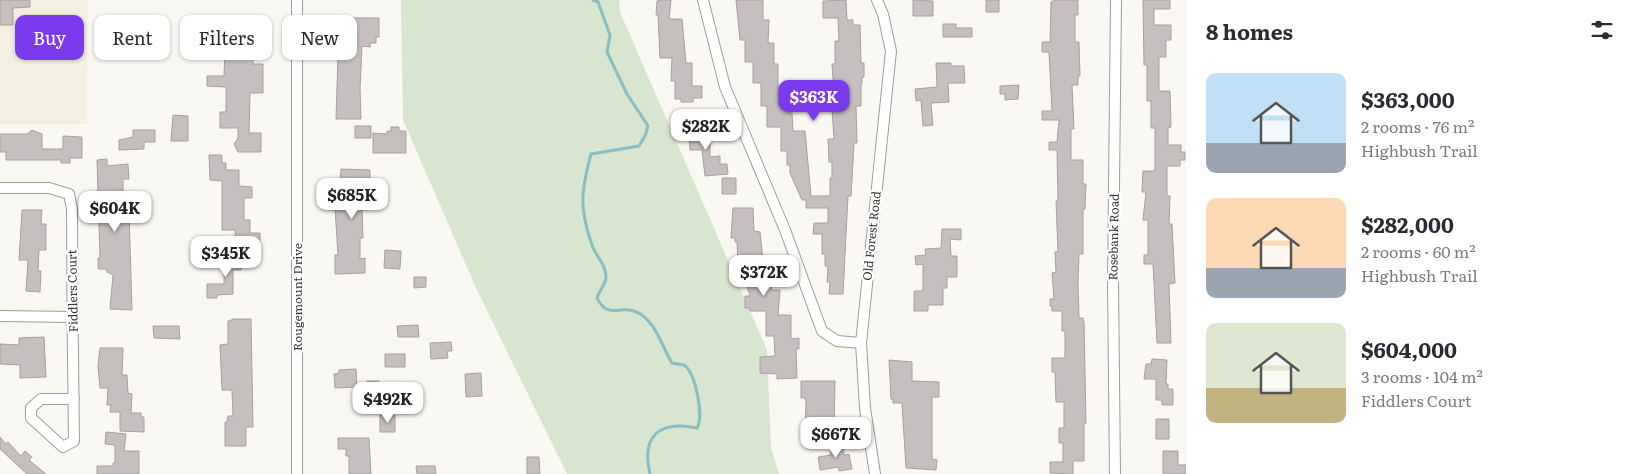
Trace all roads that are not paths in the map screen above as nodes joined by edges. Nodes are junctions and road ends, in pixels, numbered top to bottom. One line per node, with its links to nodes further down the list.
1 (297, 0): 10 (street, Rougemount Drive)
2 (703, 0): 8 (street)
3 (877, 0): 8 (street, Old Forest Road)
4 (1116, 0): 12 (street, Rosebank Road)
5 (0, 188): 7 (street, Fiddlers Court)
6 (0, 316): 7 (street)
7 (73, 317): 9 (street, Fiddlers Court)
8 (861, 343): 11 (street, Old Forest Road)
9 (74, 399): 9 (street, Fiddlers Court)
10 (297, 474)
11 (875, 474)
12 (1115, 474)

